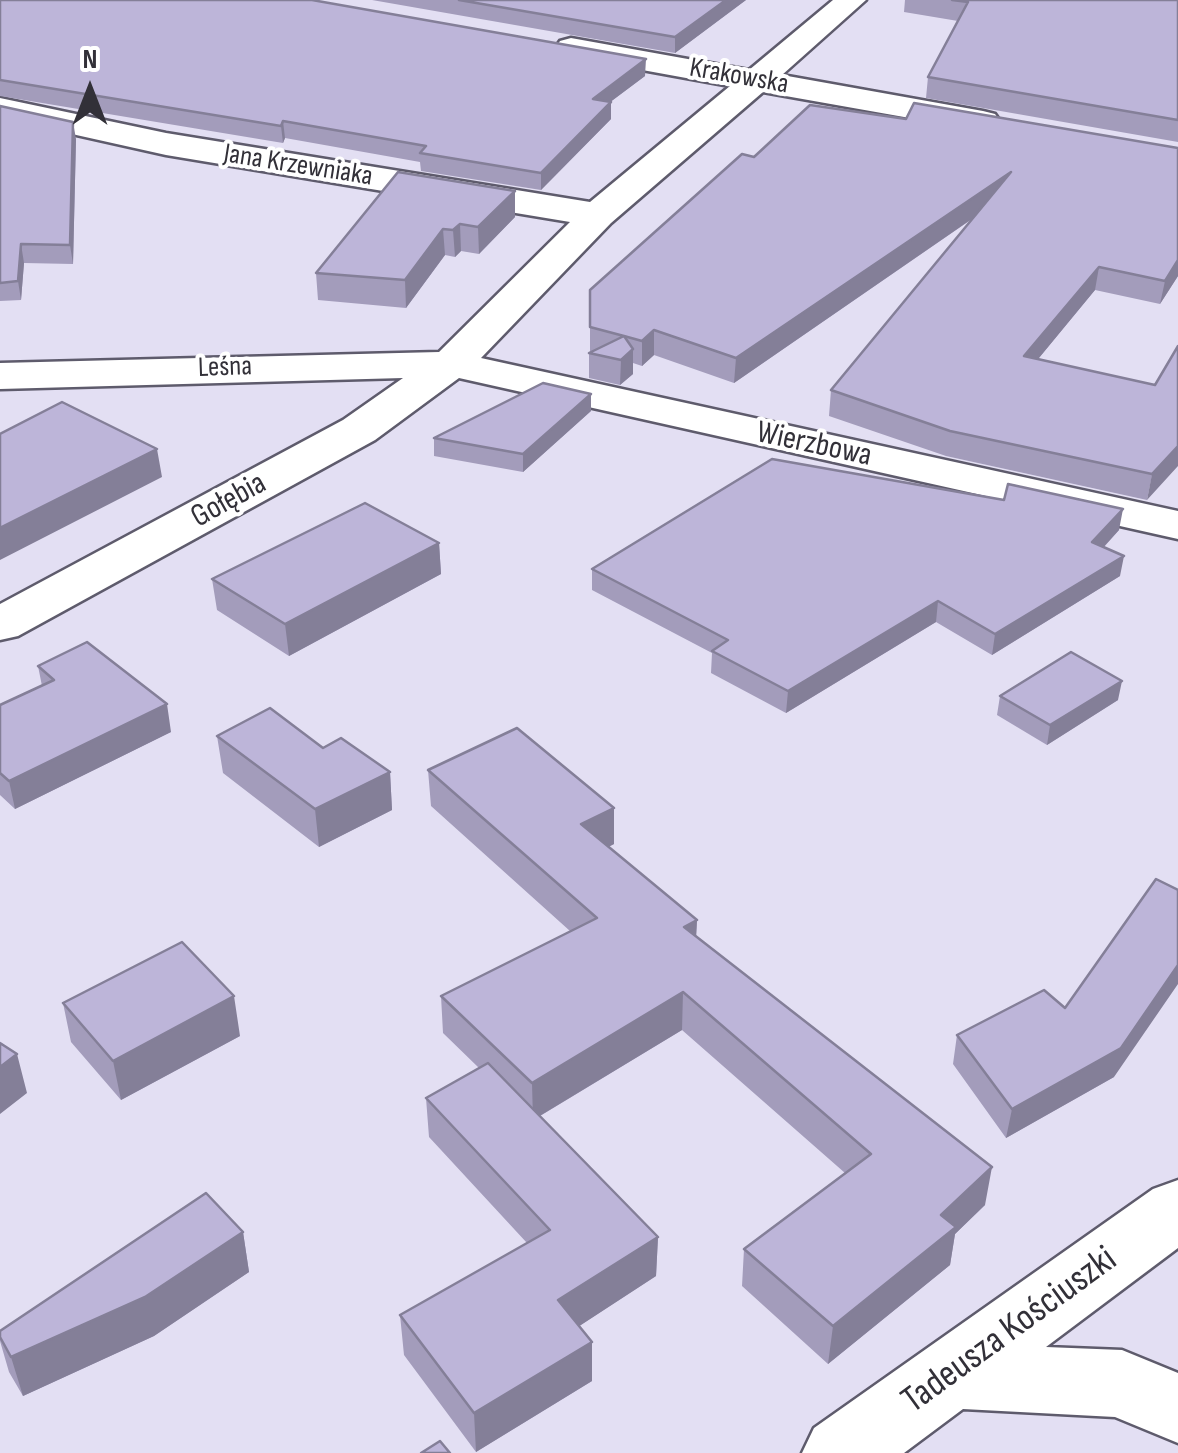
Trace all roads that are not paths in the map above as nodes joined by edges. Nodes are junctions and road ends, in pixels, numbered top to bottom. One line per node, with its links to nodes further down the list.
1 (851, 0): 3 (street)
2 (546, 43): 3 (street, Krakowska)
3 (754, 80): 5 (street, Krakowska); 6 (street)
4 (0, 108): 6 (street, Jana Krzewniaka)
5 (1024, 129)
6 (598, 216): 7 (street, Gołębia)
7 (450, 364): 8 (street, Leśna); 9 (street, Wierzbowa); 10 (street, Gołębia)
8 (0, 376)
9 (1178, 525)
10 (0, 625)
11 (1178, 1210): 12 (street, Tadeusza Kościuszki)
12 (950, 1375): 13 (street); 14 (street, Tadeusza Kościuszki)
13 (1178, 1408)
14 (842, 1453)

